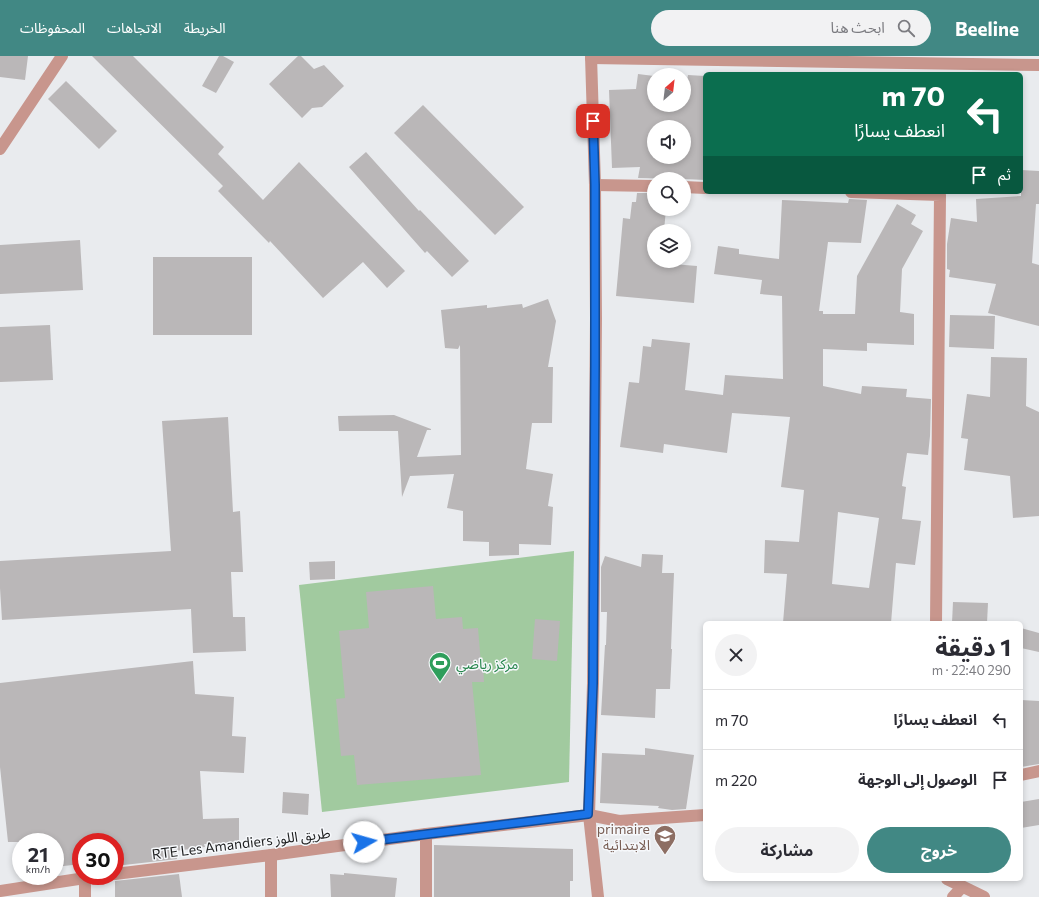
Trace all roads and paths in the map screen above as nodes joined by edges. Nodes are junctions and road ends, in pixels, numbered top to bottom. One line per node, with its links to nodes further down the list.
1 (62, 56): 4 (street)
2 (591, 57): 3 (street); 5 (street)
3 (1039, 65)
4 (0, 149)
5 (595, 185): 6 (street); 13 (street)
6 (647, 186)
7 (691, 187): 8 (street)
8 (703, 188)
9 (910, 194): 10 (street)
10 (936, 621)
11 (1039, 771): 12 (street)
12 (1023, 775)
13 (588, 814): 14 (street, RTE Les Amandiers طريق اللوز); 15 (street, RTE Les Amandiers طريق اللوز); 26 (street)
14 (703, 815)
15 (426, 834): 16 (street, RTE Les Amandiers طريق اللوز); 25 (street)
16 (271, 855): 17 (street, RTE Les Amandiers طريق اللوز); 24 (street)
17 (124, 873)
18 (72, 880): 22 (street)
19 (951, 881): 21 (street)
20 (84, 885): 23 (street)
21 (962, 887): 27 (street); 28 (street)
22 (0, 891)
23 (85, 897)
24 (271, 897)
25 (426, 897)
26 (598, 897)
27 (953, 897)
28 (984, 897)

